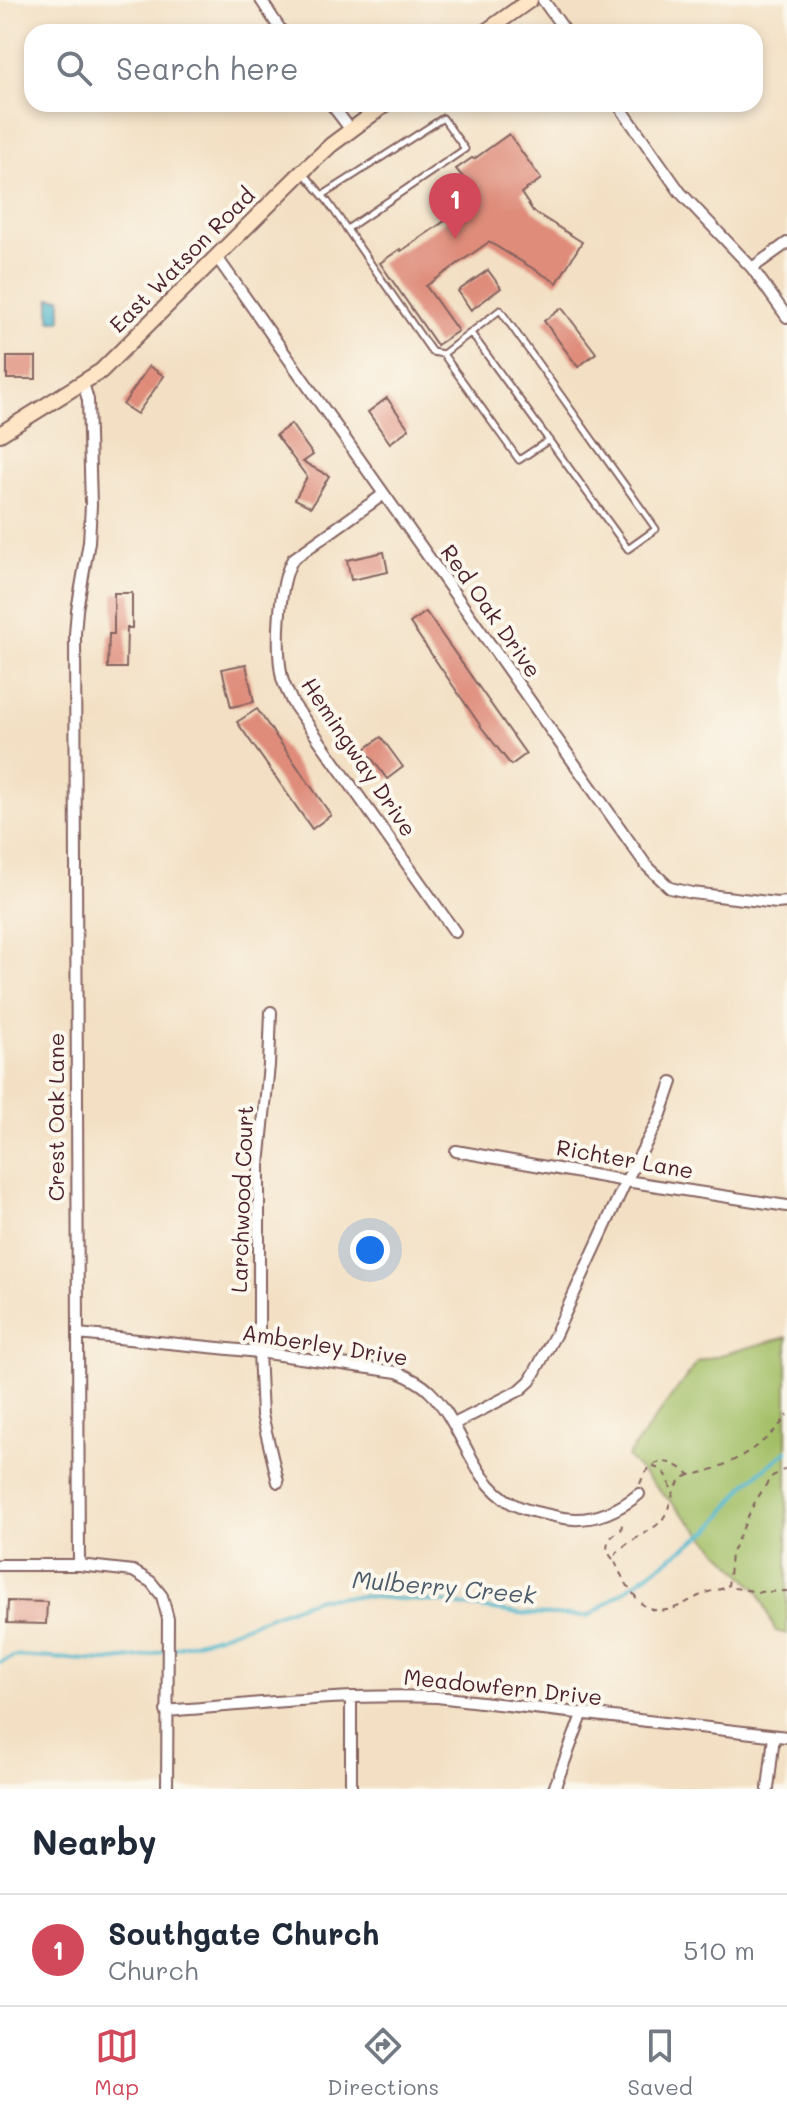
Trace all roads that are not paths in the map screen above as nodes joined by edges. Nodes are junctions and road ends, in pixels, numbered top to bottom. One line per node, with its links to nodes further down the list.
1 (261, 0): 4 (street)
2 (530, 0): 5 (street)
3 (543, 0): 6 (street)
4 (277, 24)
5 (496, 24)
6 (560, 24)
7 (337, 112): 10 (street)
8 (375, 112): 10 (street, East Watson Road)
9 (624, 112): 16 (street)
10 (351, 130): 11 (street, East Watson Road)
11 (302, 172): 12 (lane); 15 (street, East Watson Road)
12 (323, 195): 13 (lane); 13 (lane)
13 (347, 229): 19 (lane)
14 (787, 243): 16 (street)
15 (216, 256): 20 (street, East Watson Road); 23 (street, Red Oak Drive)
16 (752, 268): 17 (street)
17 (787, 317)
18 (471, 333): 19 (lane); 22 (lane); 22 (lane)
19 (443, 354): 22 (lane)
20 (83, 383): 21 (street, East Watson Road); 31 (street, Crest Oak Lane)
21 (0, 434)
22 (549, 440)
23 (384, 494): 24 (street, Red Oak Drive); 25 (street, Hemingway Drive)
24 (787, 902)
25 (455, 932)
26 (271, 1012): 32 (street, Larchwood Court)
27 (672, 1082): 29 (street)
28 (456, 1151): 29 (street, Richter Lane)
29 (626, 1181): 30 (street, Richter Lane); 33 (street)
30 (787, 1206)
31 (78, 1334): 32 (street, Amberley Drive); 37 (street, Crest Oak Lane)
32 (259, 1352): 33 (street, Amberley Drive); 34 (street, Larchwood Court)
33 (454, 1424): 35 (street, Amberley Drive)
34 (278, 1482)
35 (639, 1494)
36 (0, 1565): 37 (street)
37 (79, 1565): 39 (street)
38 (351, 1697): 39 (street, Meadowfern Drive); 40 (street, Meadowfern Drive); 44 (street)
39 (166, 1711): 43 (street)
40 (582, 1715): 41 (street, Meadowfern Drive); 45 (street)
41 (774, 1736): 42 (street, Meadowfern Drive); 46 (street)
42 (787, 1737)
43 (167, 1789)
44 (351, 1789)
45 (554, 1789)
46 (768, 1789)

